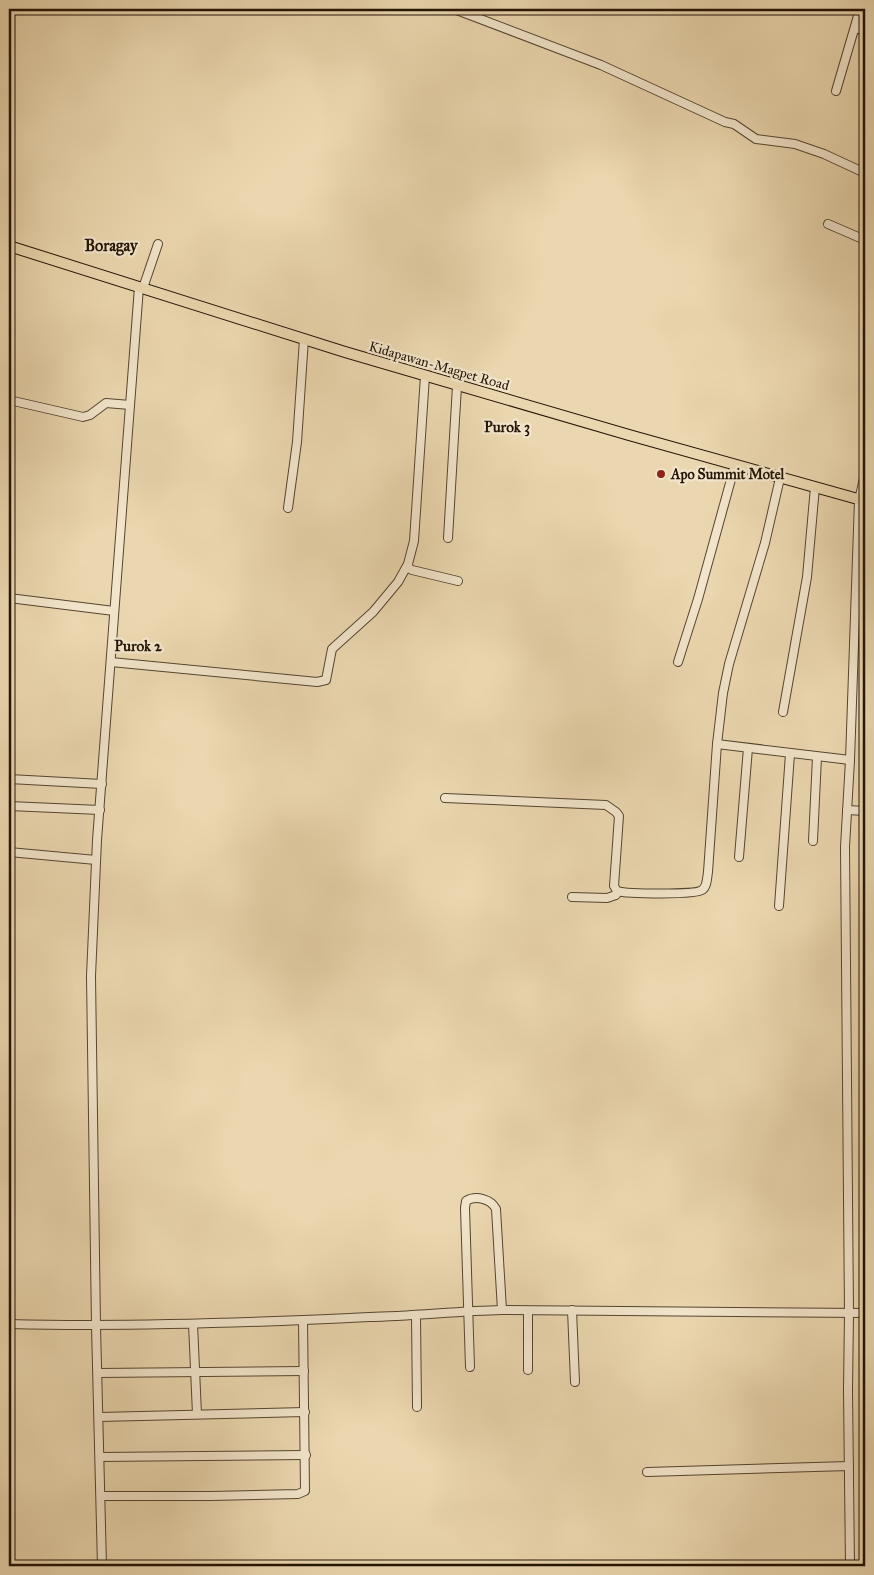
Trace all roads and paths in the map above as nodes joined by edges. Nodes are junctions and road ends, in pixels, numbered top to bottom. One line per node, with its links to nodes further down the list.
1 (454, 9): 6 (street)
2 (860, 9): 3 (street)
3 (855, 28): 4 (street); 5 (street)
4 (865, 31)
5 (836, 91)
6 (865, 173)
7 (828, 224): 8 (street)
8 (865, 240)
9 (158, 244): 11 (street)
10 (9, 246): 11 (main road, Kidapawan-Magpet Road)
11 (141, 287): 12 (main road, Kidapawan-Magpet Road); 16 (street)
12 (304, 339): 13 (main road, Kidapawan-Magpet Road); 22 (street)
13 (425, 376): 14 (main road, Kidapawan-Magpet Road); 24 (street)
14 (457, 386): 17 (main road, Kidapawan-Magpet Road); 23 (street)
15 (9, 400): 16 (street)
16 (130, 406): 27 (street)
17 (735, 465): 19 (main road, Kidapawan-Magpet Road); 29 (street)
18 (865, 474): 21 (street)
19 (780, 478): 20 (main road, Kidapawan-Magpet Road); 31 (street)
20 (815, 487): 21 (main road, Kidapawan-Magpet Road); 30 (street)
21 (862, 500): 35 (street)
22 (288, 508)
23 (448, 538)
24 (407, 567): 25 (street); 28 (street)
25 (458, 581)
26 (9, 598): 27 (street)
27 (114, 611): 28 (street)
28 (111, 662): 37 (street)
29 (678, 662)
30 (783, 712)
31 (717, 744): 32 (street); 47 (street)
32 (748, 748): 33 (street); 45 (street)
33 (790, 754): 34 (street); 49 (street)
34 (817, 757): 35 (street); 43 (street)
35 (850, 760): 41 (street)
36 (9, 779): 37 (street)
37 (102, 784): 40 (street)
38 (445, 798): 47 (street)
39 (9, 806): 40 (street)
40 (100, 810): 46 (street)
41 (847, 810): 42 (street); 54 (street)
42 (865, 811)
43 (813, 841)
44 (9, 852): 46 (street)
45 (739, 857)
46 (96, 860): 60 (street)
47 (617, 891): 48 (street)
48 (572, 898)
49 (779, 906)
50 (502, 1310): 52 (street); 52 (street); 53 (street)
51 (572, 1310): 53 (street); 54 (street); 66 (street)
52 (470, 1311): 56 (street); 61 (street)
53 (528, 1311): 62 (street)
54 (849, 1313): 55 (street); 73 (street)
55 (865, 1313)
56 (416, 1316): 57 (street); 67 (street)
57 (303, 1320): 59 (street); 63 (street)
58 (9, 1324): 60 (street)
59 (193, 1324): 60 (street); 64 (street)
60 (96, 1326): 65 (street)
61 (470, 1367)
62 (528, 1370)
63 (304, 1371): 64 (street); 68 (street)
64 (195, 1372): 65 (street); 69 (street)
65 (98, 1373): 70 (street)
66 (574, 1382)
67 (417, 1407)
68 (305, 1412): 69 (street); 71 (street)
69 (196, 1414): 70 (street)
70 (99, 1417): 72 (street)
71 (306, 1455): 72 (street); 75 (street)
72 (100, 1457): 75 (street)
73 (849, 1466): 74 (street); 77 (street)
74 (647, 1472)
75 (101, 1496): 76 (street)
76 (102, 1566)
77 (850, 1566)

